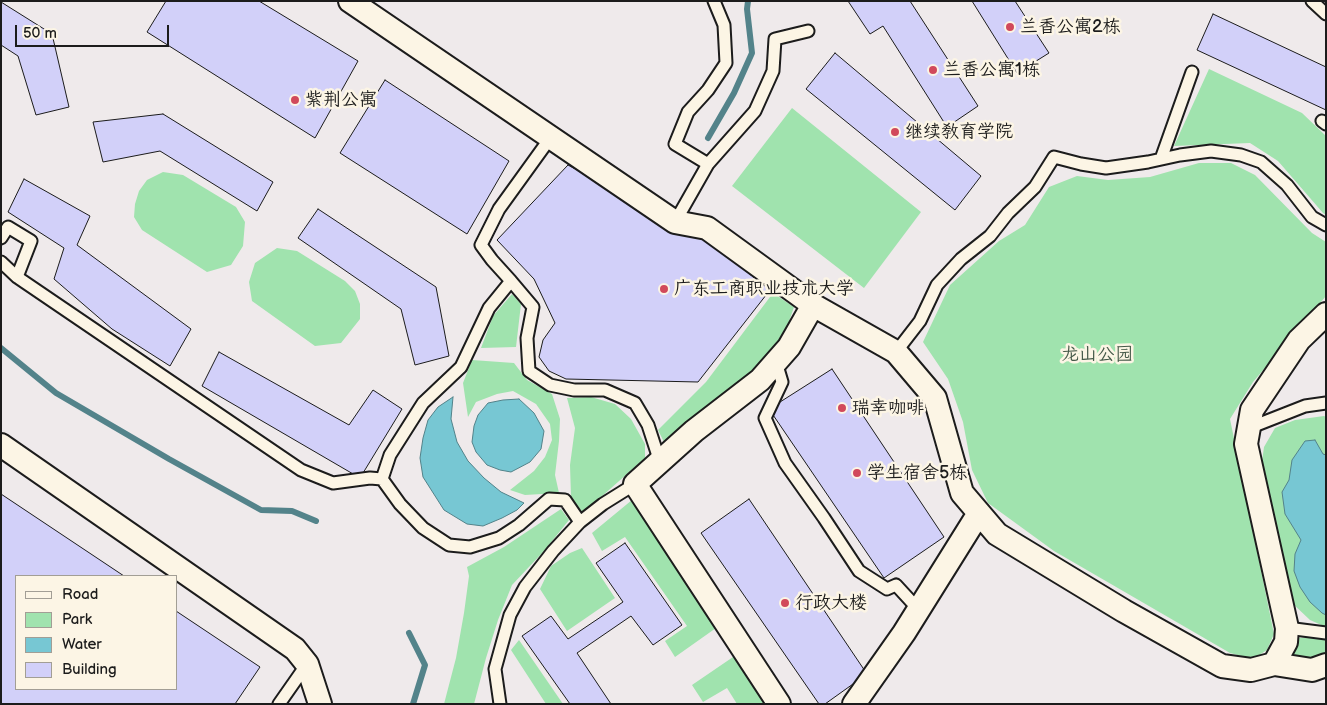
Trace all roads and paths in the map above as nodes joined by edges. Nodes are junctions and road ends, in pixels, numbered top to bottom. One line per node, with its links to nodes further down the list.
1 (350, 1): 7 (street)
2 (714, 1): 9 (lane)
3 (1312, 1): 4 (lane)
4 (1326, 14)
5 (808, 31): 9 (lane)
6 (1192, 72): 8 (lane)
7 (551, 137): 10 (street); 15 (lane)
8 (1161, 159): 11 (lane); 18 (lane)
9 (708, 164): 10 (lane)
10 (674, 222): 16 (street)
11 (1326, 225)
12 (1, 238): 14 (lane)
13 (1, 262): 14 (lane)
14 (17, 277): 24 (lane)
15 (512, 280): 23 (lane); 24 (lane)
16 (813, 305): 18 (street); 19 (street)
17 (1326, 314): 21 (street)
18 (896, 352): 26 (street)
19 (776, 362): 23 (street); 28 (lane)
20 (1326, 403): 21 (lane)
21 (1249, 428): 29 (street)
22 (1, 445): 31 (street)
23 (660, 462): 25 (street)
24 (382, 479): 27 (lane)
25 (635, 484): 27 (lane); 37 (street)
26 (979, 512): 28 (street); 32 (street)
27 (580, 522): 36 (lane)
28 (918, 610): 38 (street)
29 (1287, 628): 30 (lane); 32 (street)
30 (1326, 633)
31 (306, 664): 34 (lane); 35 (street)
32 (1274, 664): 33 (street)
33 (1326, 665)
34 (279, 704)
35 (320, 704)
36 (500, 704)
37 (779, 704)
38 (854, 704)

